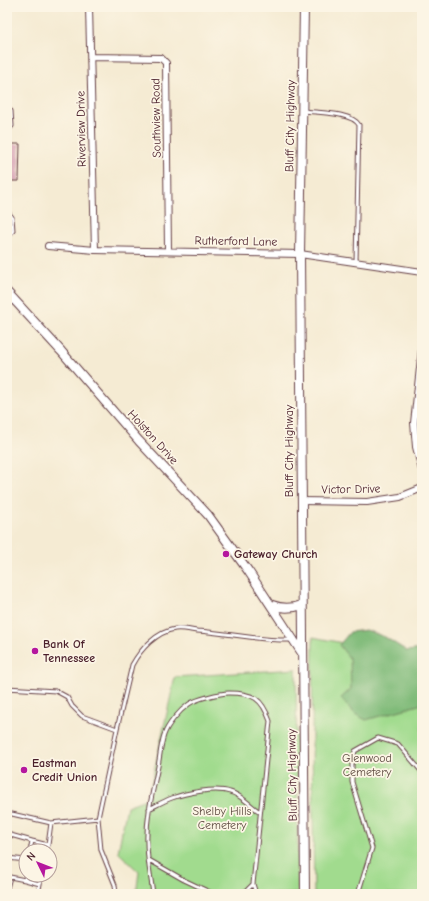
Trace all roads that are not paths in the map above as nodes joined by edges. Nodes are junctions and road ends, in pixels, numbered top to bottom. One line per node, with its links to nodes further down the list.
1 (89, 7): 3 (street, Riverview Drive)
2 (304, 7): 5 (main road, Bluff City Highway)
3 (91, 57): 10 (street, Riverview Drive); 11 (street, Southview Road)
4 (7, 110): 6 (lane)
5 (302, 111): 12 (main road, Bluff City Highway); 13 (lane)
6 (7, 131)
7 (7, 211): 8 (lane)
8 (7, 237)
9 (48, 246): 10 (street, Rutherford Lane)
10 (95, 250): 11 (street, Rutherford Lane)
11 (168, 251): 12 (street, Rutherford Lane)
12 (300, 254): 13 (street, Rutherford Lane); 19 (main road, Bluff City Highway)
13 (356, 262): 14 (street, Rutherford Lane)
14 (422, 272)
15 (7, 292): 20 (main road, Holston Drive)
16 (422, 349): 17 (street)
17 (422, 470)
18 (422, 488): 19 (street, Victor Drive)
19 (302, 501): 21 (main road, Bluff City Highway)
20 (272, 605): 21 (main road); 22 (main road, Holston Drive)
21 (302, 605): 23 (main road, Bluff City Highway)
22 (293, 640): 23 (main road, Holston Drive); 25 (lane)
23 (302, 654): 50 (main road, Bluff City Highway)
24 (7, 688): 25 (lane)
25 (117, 729): 30 (lane)
26 (421, 770): 51 (lane)
27 (149, 809): 28 (lane); 28 (lane); 38 (lane)
28 (260, 812): 42 (lane)
29 (12, 814): 31 (lane)
30 (98, 818): 31 (lane); 45 (lane)
31 (51, 823): 35 (lane)
32 (7, 834): 33 (lane)
33 (32, 841): 34 (lane)
34 (40, 843)
35 (48, 843)
36 (7, 858): 37 (lane)
37 (18, 859)
38 (149, 860): 46 (lane); 47 (lane)
39 (18, 879): 43 (lane)
40 (36, 883): 41 (lane)
41 (40, 884): 44 (lane)
42 (253, 884): 48 (lane); 49 (lane)
43 (7, 888)
44 (38, 894)
45 (116, 894)
46 (153, 894)
47 (214, 894)
48 (243, 894)
49 (256, 894)
50 (305, 894)
51 (358, 894)

